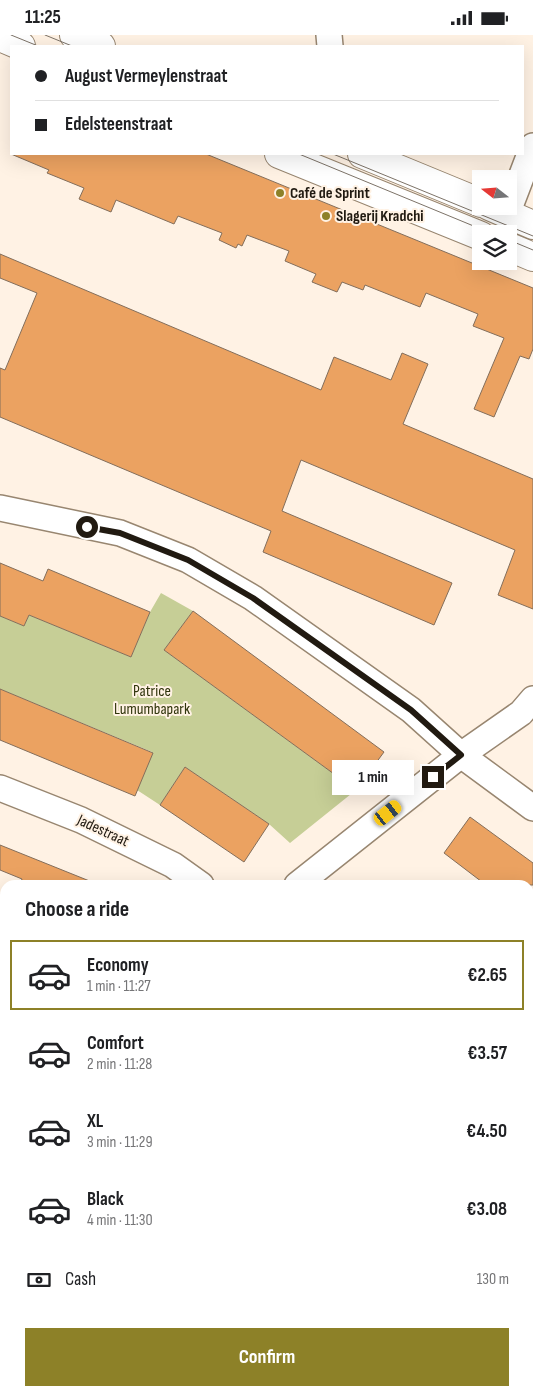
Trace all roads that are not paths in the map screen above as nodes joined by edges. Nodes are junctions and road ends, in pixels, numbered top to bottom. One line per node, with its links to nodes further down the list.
1 (74, 35): 4 (street)
2 (0, 37): 3 (street)
3 (20, 45)
4 (99, 45)
5 (533, 146): 8 (street)
6 (281, 155): 12 (street)
7 (364, 155): 9 (street)
8 (518, 173)
9 (472, 199)
10 (510, 215): 11 (street)
11 (533, 225)
12 (472, 232)
13 (517, 250): 14 (street)
14 (533, 257)
15 (0, 508): 17 (street)
16 (533, 699): 17 (street)
17 (461, 755): 19 (street); 21 (street)
18 (0, 788): 20 (street, Jadestraat)
19 (533, 808)
20 (194, 880)
21 (302, 880)

